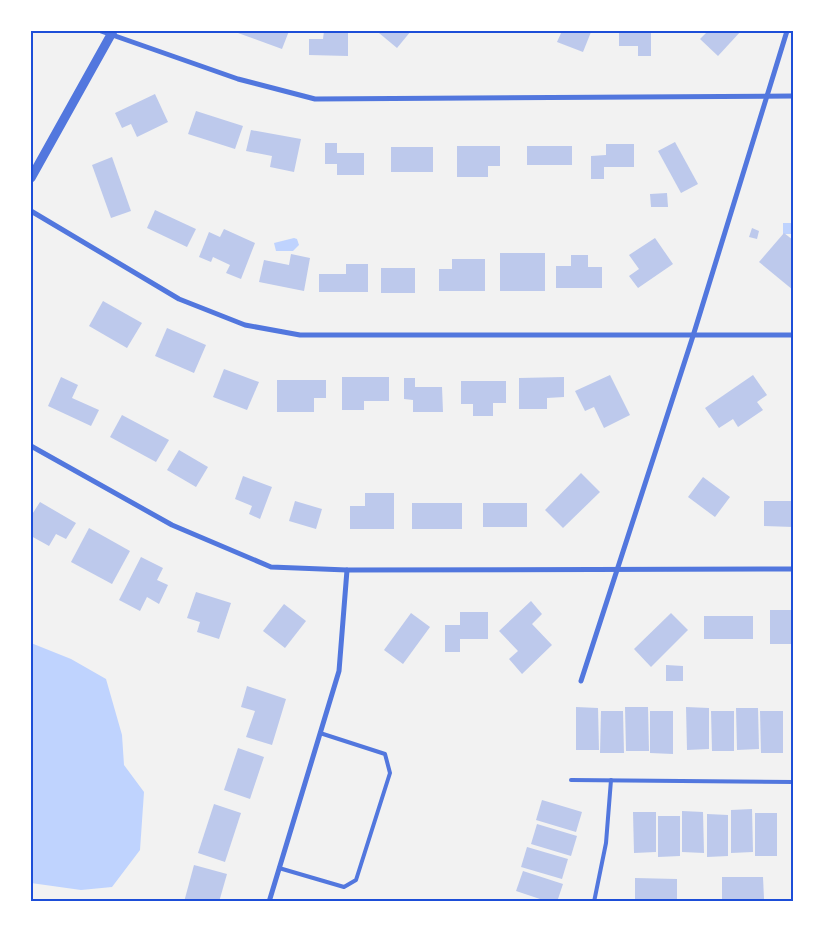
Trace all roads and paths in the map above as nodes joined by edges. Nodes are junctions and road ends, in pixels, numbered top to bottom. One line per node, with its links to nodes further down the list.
1 (101, 31): 3 (street)
2 (788, 31): 4 (street)
3 (112, 33): 4 (street); 6 (street)
4 (767, 96): 5 (street); 9 (street)
5 (793, 96)
6 (31, 178)
7 (31, 211): 9 (street)
8 (793, 335): 9 (street)
9 (693, 336): 13 (street)
10 (31, 446): 12 (street)
11 (793, 569): 13 (street)
12 (347, 570): 13 (street); 15 (street)
13 (617, 570): 14 (street)
14 (581, 681)
15 (320, 733): 19 (street); 19 (lane)
16 (571, 780): 17 (lane)
17 (612, 780): 18 (lane); 21 (lane)
18 (793, 782)
19 (279, 868): 20 (street)
20 (269, 902)
21 (594, 902)

